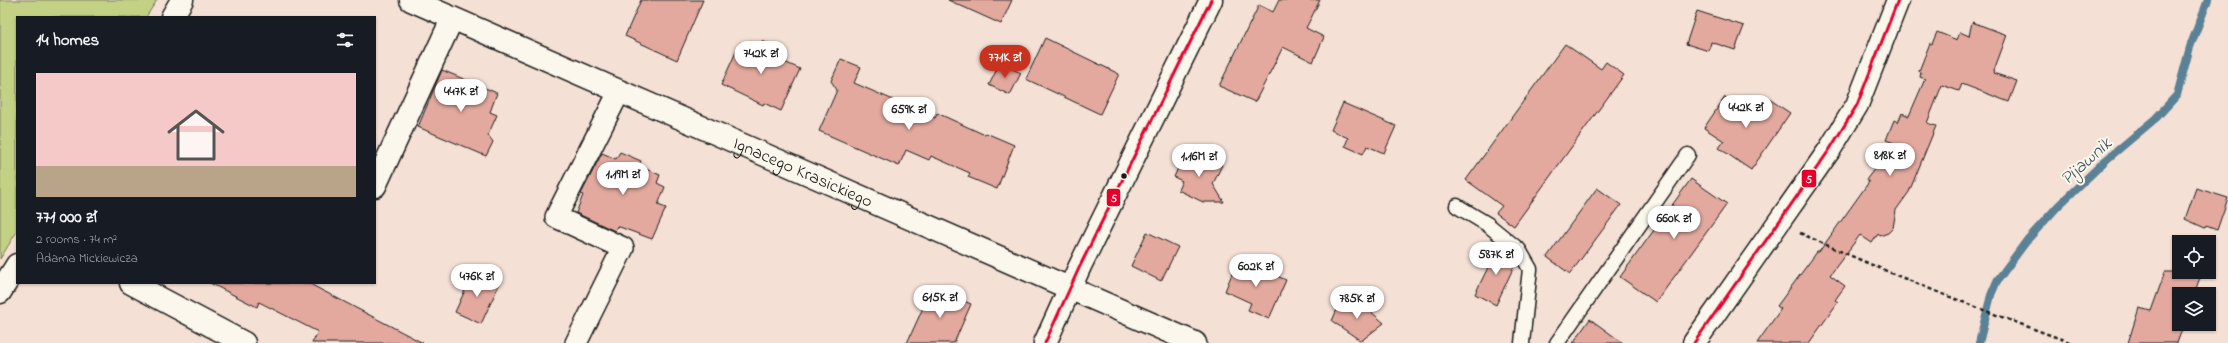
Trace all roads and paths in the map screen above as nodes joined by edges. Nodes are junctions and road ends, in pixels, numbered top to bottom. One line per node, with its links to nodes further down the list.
1 (182, 0): 5 (street)
2 (411, 0): 6 (street, Ignacego Krasickiego)
3 (1211, 0): 14 (street)
4 (1898, 0): 22 (street)
5 (173, 16)
6 (452, 19): 7 (street, Ignacego Krasickiego); 9 (street)
7 (619, 92): 14 (street, Ignacego Krasickiego); 17 (street)
8 (1688, 154): 21 (lane)
9 (376, 184)
10 (1457, 206): 20 (lane)
11 (1800, 233): 23 (path)
12 (16, 267): 15 (street)
13 (132, 284): 16 (street)
14 (1070, 288): 18 (street); 19 (street, Ignacego Krasickiego)
15 (0, 292)
16 (244, 343)
17 (576, 343)
18 (1045, 343)
19 (1195, 343)
20 (1522, 343)
21 (1557, 343)
22 (1694, 343)
23 (2072, 343)

